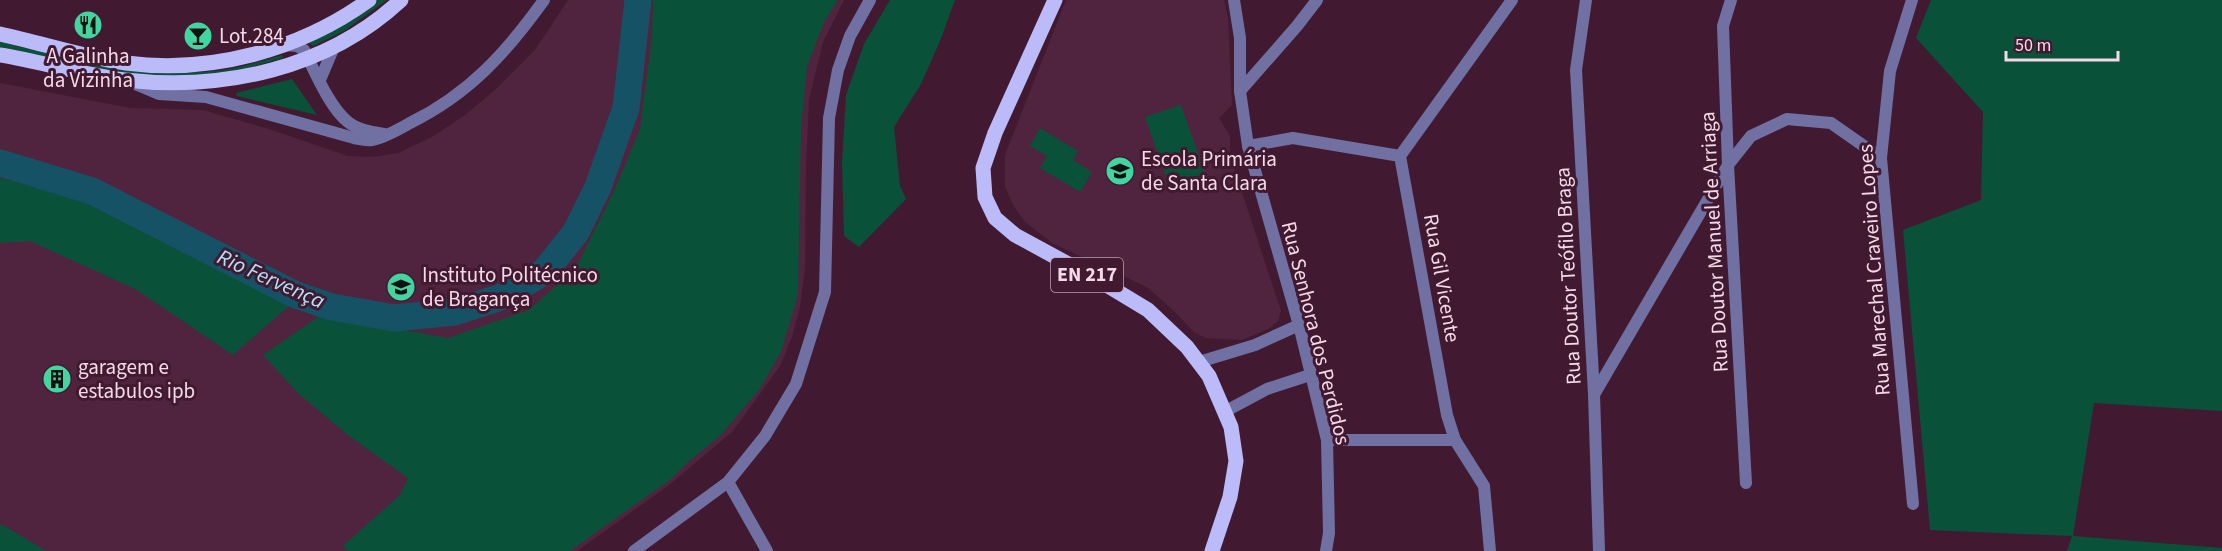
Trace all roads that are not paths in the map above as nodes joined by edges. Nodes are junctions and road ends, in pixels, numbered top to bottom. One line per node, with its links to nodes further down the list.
1 (369, 0): 13 (main road)
2 (401, 0): 14 (main road)
3 (544, 0): 20 (street)
4 (870, 0): 32 (street)
5 (1055, 0): 26 (main road, EN 217)
6 (1234, 0): 19 (street, Rua Senhora dos Perdidos)
7 (1317, 0): 19 (street)
8 (1512, 0): 22 (street)
9 (1586, 0): 28 (street, Rua Doutor Teófilo Braga)
10 (1731, 0): 24 (street, Rua Doutor Manuel de Arriaga)
11 (1912, 0): 23 (street, Rua Marechal Craveiro Lopes)
12 (0, 34): 13 (main road)
13 (285, 45): 16 (street)
14 (334, 47): 16 (main road); 18 (street)
15 (0, 55): 17 (main road)
16 (308, 58): 17 (main road); 18 (street)
17 (124, 80): 20 (street)
18 (320, 80): 20 (street)
19 (1240, 91): 21 (street, Rua Senhora dos Perdidos)
20 (385, 134)
21 (1248, 146): 22 (street); 25 (street, Rua Senhora dos Perdidos)
22 (1400, 156): 31 (street, Rua Gil Vicente)
23 (1881, 158): 24 (street); 34 (street, Rua Marechal Craveiro Lopes)
24 (1728, 165): 28 (street); 33 (street, Rua Doutor Manuel de Arriaga)
25 (1299, 326): 26 (street); 27 (street, Rua Senhora dos Perdidos)
26 (1199, 362): 29 (main road, EN 217)
27 (1310, 375): 29 (street); 30 (street, Rua Senhora dos Perdidos)
28 (1594, 394): 40 (street, Rua Doutor Teófilo Braga)
29 (1226, 411): 37 (main road, EN 217)
30 (1326, 440): 31 (street); 38 (street, Rua Senhora dos Perdidos)
31 (1455, 440): 39 (street, Rua Gil Vicente)
32 (728, 482): 35 (street); 36 (street)
33 (1746, 483)
34 (1914, 504)
35 (634, 551)
36 (767, 551)
37 (1212, 551)
38 (1326, 551)
39 (1490, 551)
40 (1599, 551)

